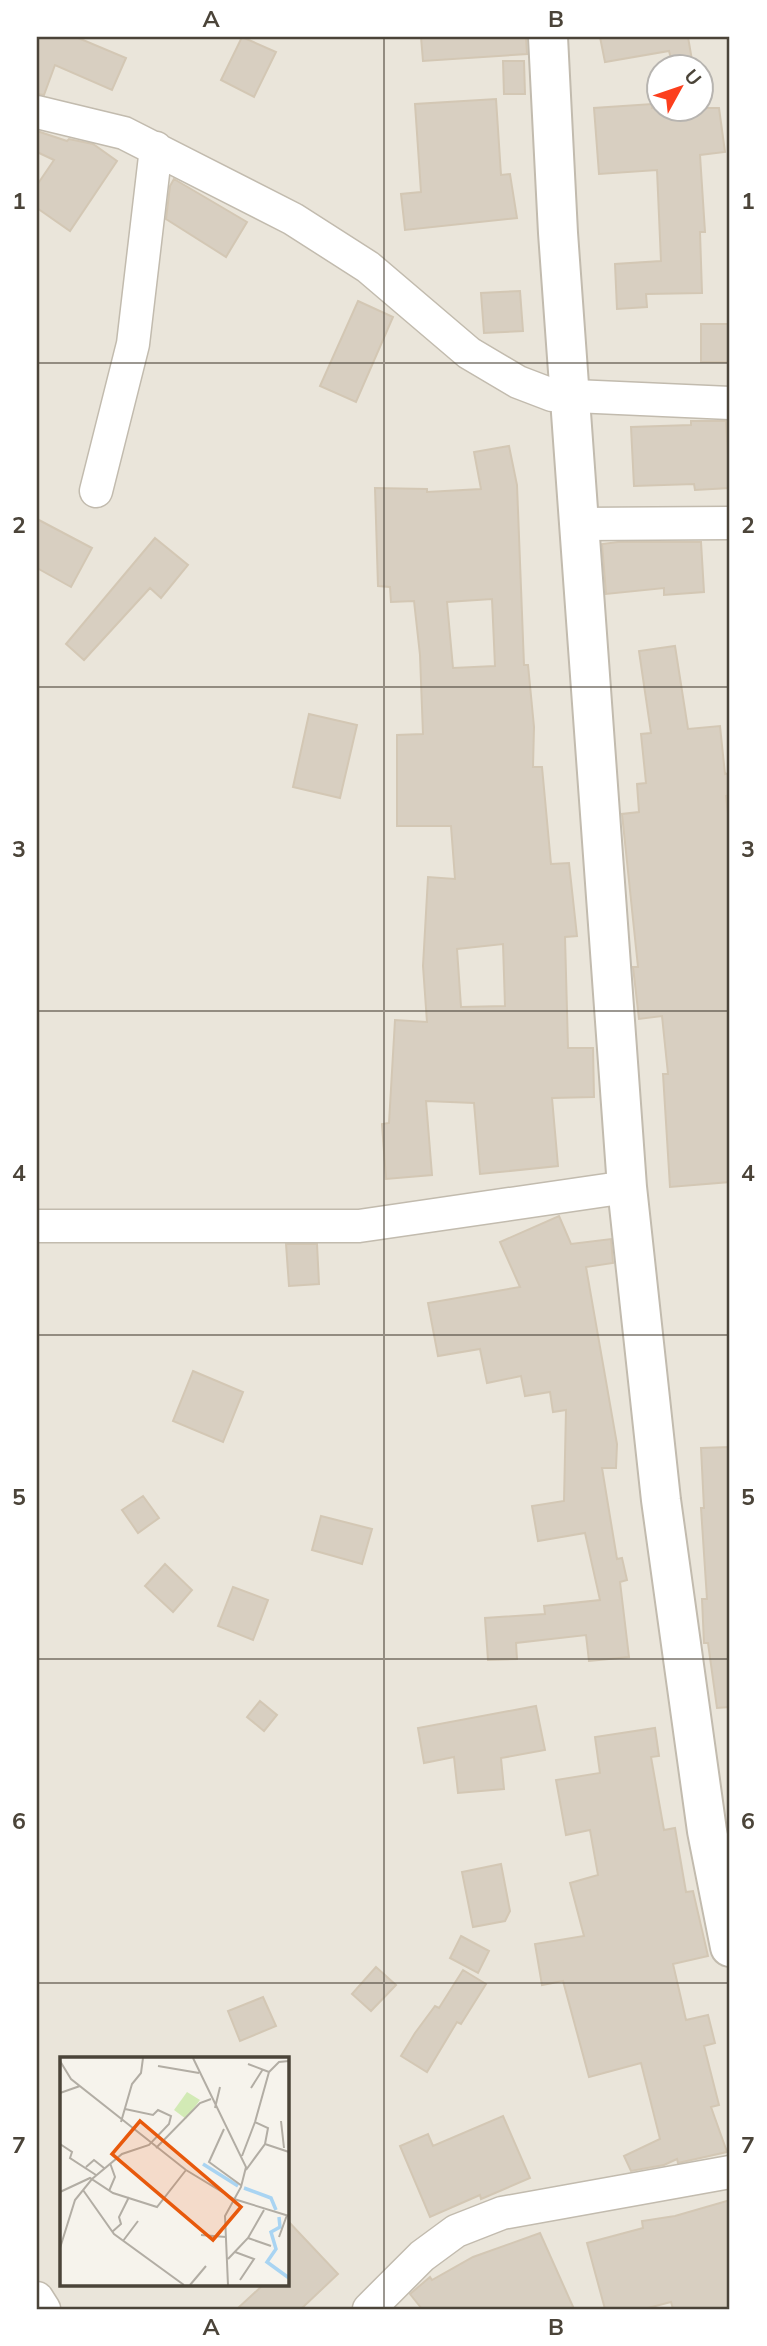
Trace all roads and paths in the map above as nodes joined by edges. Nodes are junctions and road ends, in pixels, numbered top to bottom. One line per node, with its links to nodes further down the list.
1 (548, 37): 4 (street)
2 (37, 112): 3 (street)
3 (156, 148): 4 (street); 6 (street)
4 (569, 395): 5 (street); 8 (street)
5 (730, 403)
6 (96, 491)
7 (730, 523): 8 (street)
8 (581, 524): 9 (street)
9 (627, 1187): 10 (street); 11 (street)
10 (37, 1226)
11 (730, 1947)
12 (730, 2172): 15 (street)
13 (37, 2298): 14 (street)
14 (44, 2309)
15 (369, 2309)

